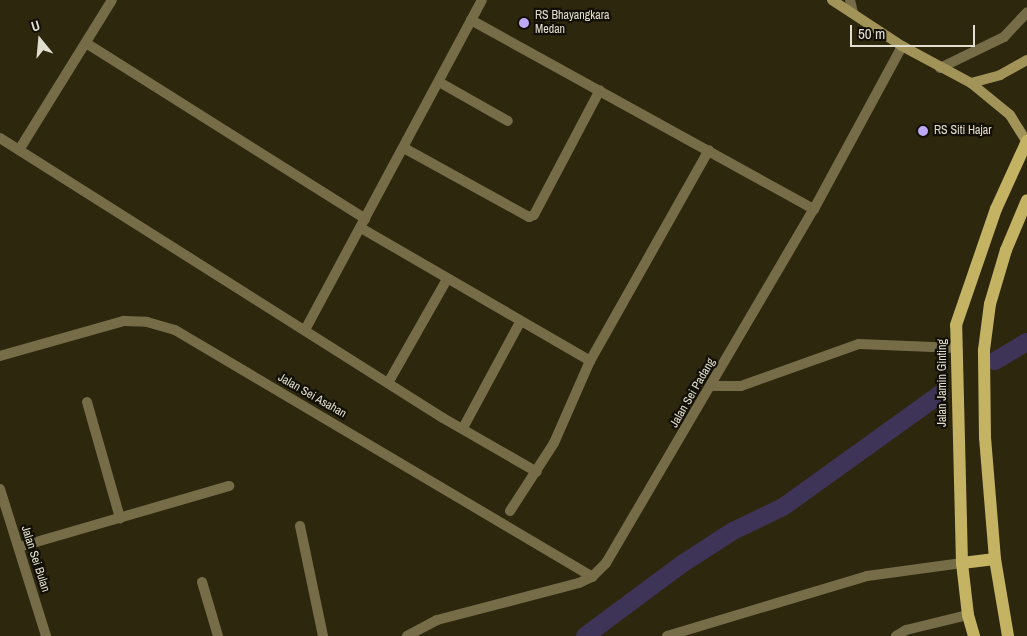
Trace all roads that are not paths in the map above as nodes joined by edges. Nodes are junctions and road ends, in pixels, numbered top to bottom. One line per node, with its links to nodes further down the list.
1 (112, 0): 8 (street)
2 (482, 0): 7 (street)
3 (832, 0): 6 (street)
4 (850, 0): 6 (street)
5 (1027, 12): 11 (street)
6 (853, 13): 9 (street)
7 (471, 20): 13 (street); 15 (street)
8 (86, 42): 20 (street); 24 (street)
9 (902, 46): 11 (street); 23 (street, Jalan Sei Padang)
10 (1027, 60): 14 (street)
11 (940, 68): 14 (street)
12 (1027, 69): 14 (street)
13 (439, 82): 16 (street); 19 (street)
14 (971, 83): 18 (street)
15 (600, 90): 19 (street); 21 (street)
16 (508, 121)
17 (0, 138): 20 (street)
18 (1027, 142): 28 (main road, Jalan Jamin Ginting)
19 (404, 148): 24 (street)
20 (19, 150): 27 (street)
21 (709, 150): 23 (street); 30 (street)
22 (1027, 200): 43 (main road)
23 (814, 209): 32 (street, Jalan Sei Padang)
24 (363, 223): 25 (street); 27 (street)
25 (446, 279): 26 (street); 31 (street)
26 (520, 322): 30 (street); 34 (street)
27 (305, 330): 31 (street)
28 (957, 348): 32 (street); 44 (main road, Jalan Jamin Ginting)
29 (0, 356): 45 (street, Jalan Sei Asahan)
30 (590, 361): 35 (street)
31 (388, 383): 34 (street)
32 (712, 386): 45 (street, Jalan Sei Padang)
33 (87, 402): 39 (street)
34 (463, 428): 35 (street)
35 (537, 472): 38 (street)
36 (229, 486): 39 (street)
37 (0, 489): 40 (street, Jalan Sei Bulan)
38 (510, 511)
39 (120, 518): 42 (street)
40 (5, 523): 42 (street, Jalan Sei Bulan)
41 (300, 526): 50 (street)
42 (19, 547): 48 (street, Jalan Sei Bulan)
43 (995, 559): 44 (main road); 55 (main road)
44 (962, 563): 47 (main road, Jalan Jamin Ginting); 52 (street)
45 (592, 577): 51 (street, Jalan Sei Padang)
46 (202, 582): 49 (street)
47 (968, 615): 53 (street); 54 (main road, Jalan Jamin Ginting)
48 (46, 636)
49 (218, 636)
50 (323, 636)
51 (407, 636)
52 (667, 636)
53 (896, 636)
54 (974, 636)
55 (1008, 636)

